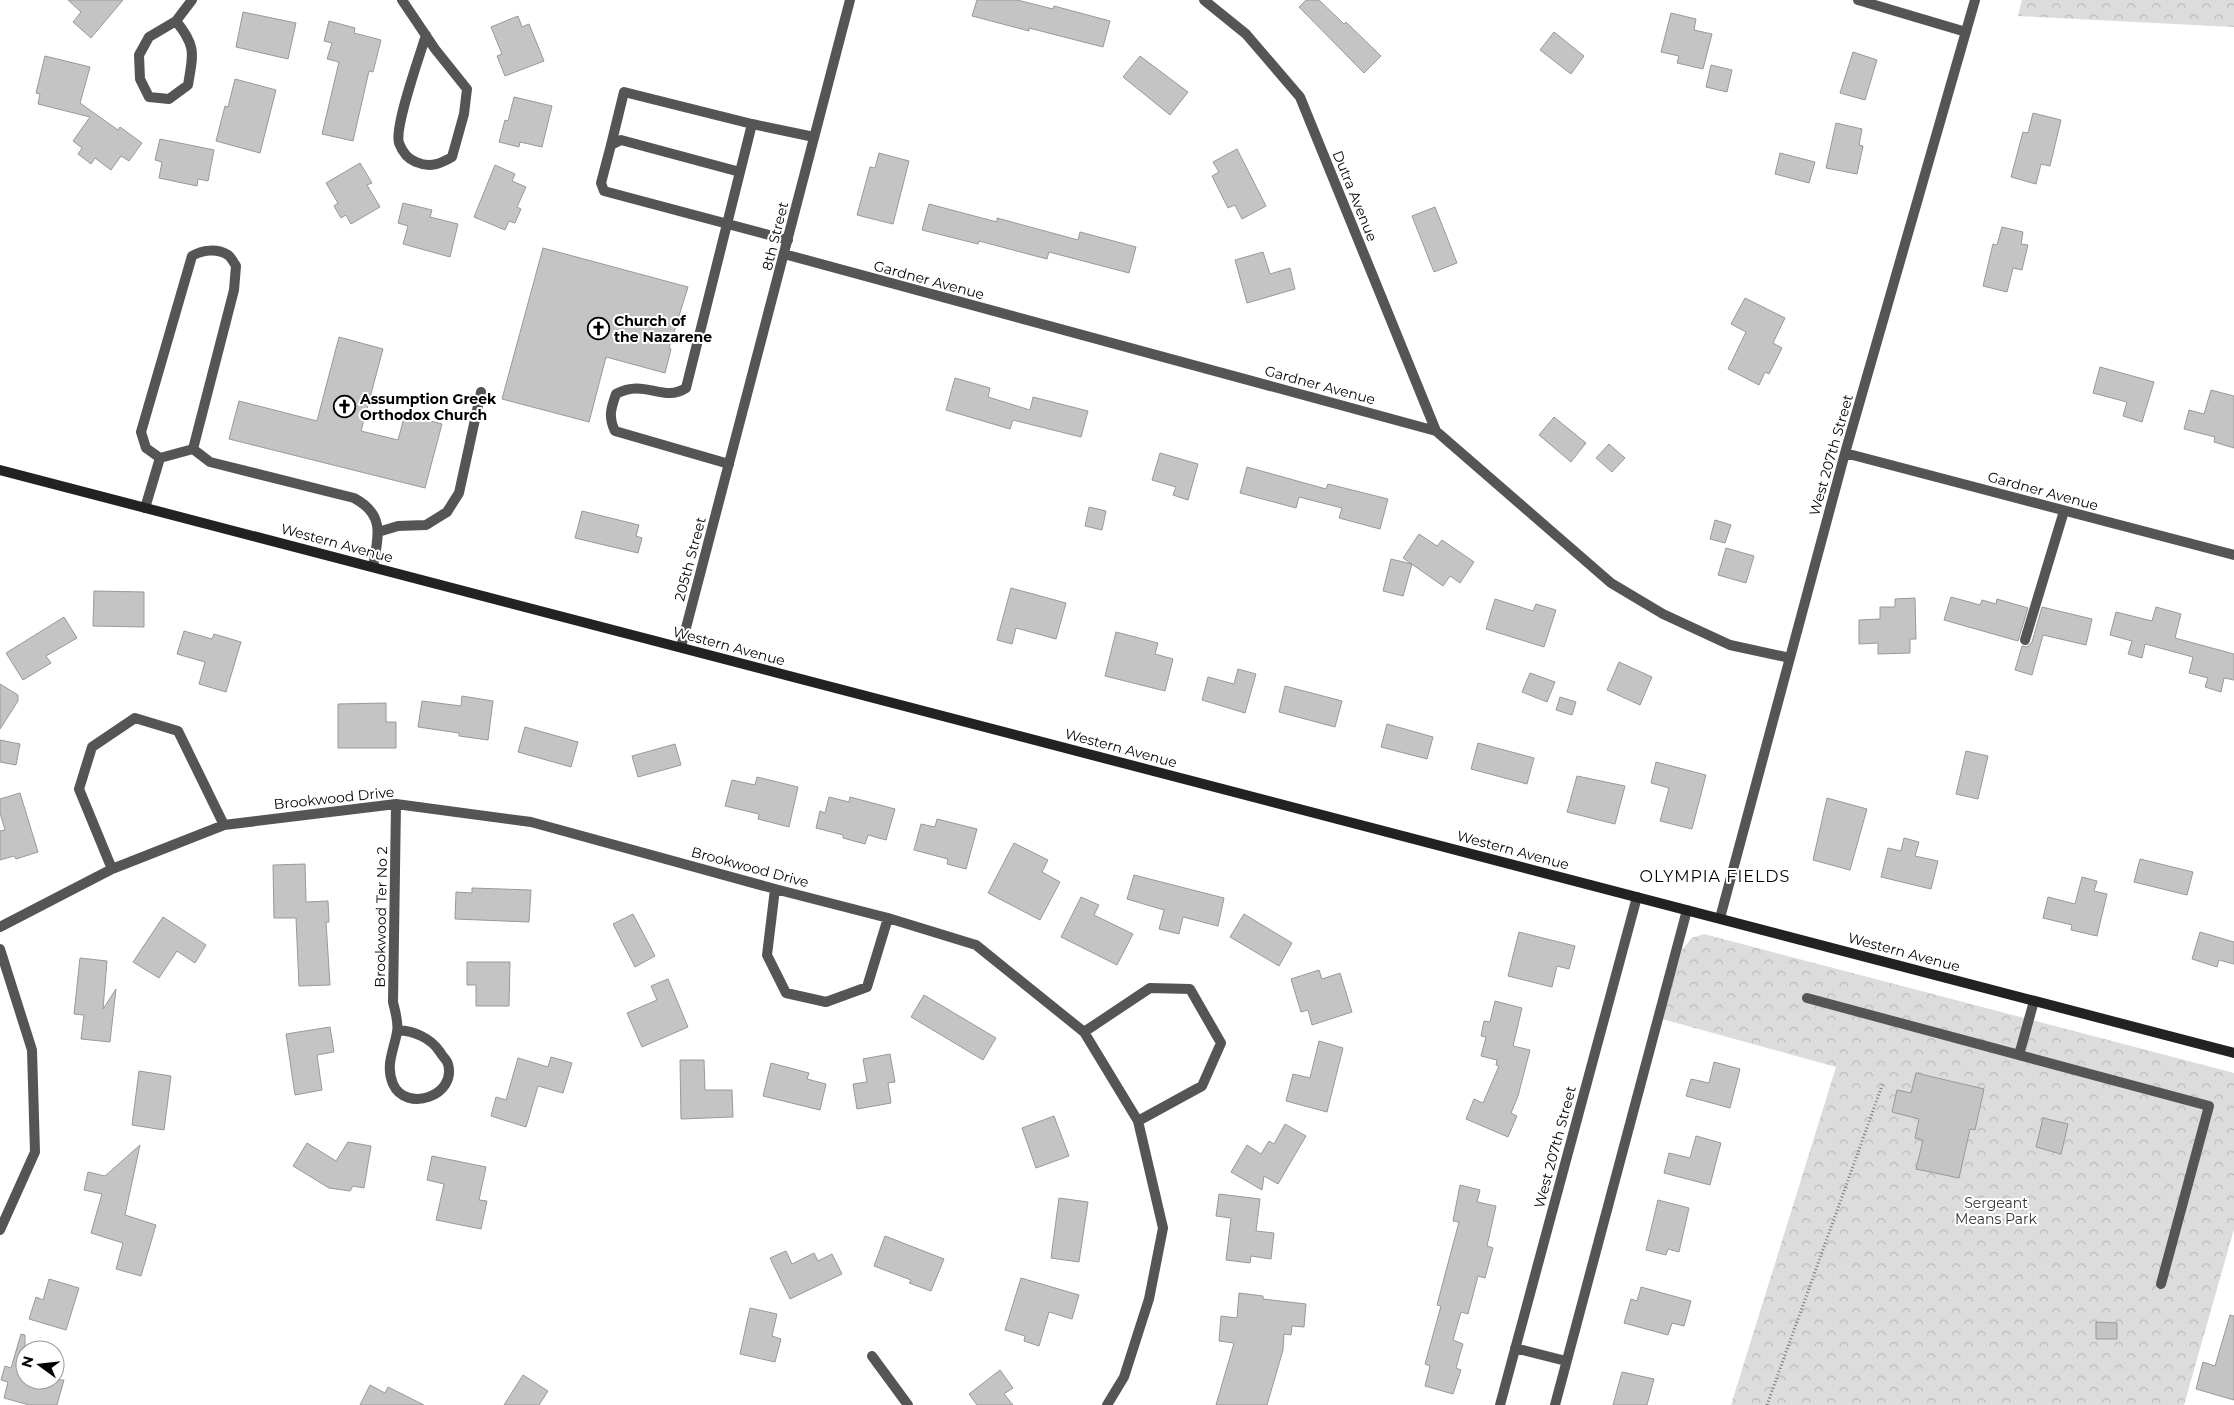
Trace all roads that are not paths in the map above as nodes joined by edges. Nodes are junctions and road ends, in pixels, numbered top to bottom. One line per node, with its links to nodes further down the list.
1 (192, 0): 7 (street)
2 (402, 0): 9 (street)
3 (850, 0): 11 (street, 8th Street)
4 (1204, 0): 18 (street, Dutra Avenue)
5 (1858, 0): 8 (street)
6 (1975, 0): 8 (street, West 207th Street)
7 (176, 21): 7 (street)
8 (1966, 32): 20 (street, West 207th Street)
9 (426, 35): 9 (street)
10 (752, 124): 11 (street); 12 (street); 13 (street)
11 (814, 137): 15 (street, 8th Street)
12 (611, 145): 13 (street); 14 (street)
13 (740, 172): 14 (street)
14 (727, 225): 15 (street); 22 (street)
15 (788, 240): 16 (street, 8th Street)
16 (784, 254): 18 (street, Gardner Avenue); 22 (street, 8th Street)
17 (481, 392): 27 (street)
18 (1436, 431): 32 (street, Gardner Avenue)
19 (192, 449): 21 (street); 21 (street); 27 (street)
20 (1845, 453): 26 (street, Gardner Avenue); 32 (street, West 207th Street)
21 (160, 458): 25 (street)
22 (729, 464): 24 (street, 8th Street)
23 (0, 470): 25 (main road, Western Avenue)
24 (725, 478): 31 (street, 205th Street)
25 (145, 508): 29 (main road, Western Avenue)
26 (2064, 511): 28 (street, Gardner Avenue); 30 (street)
27 (378, 532): 29 (street)
28 (2234, 555)
29 (373, 567): 31 (main road, Western Avenue)
30 (2025, 640)
31 (681, 648): 37 (main road, Western Avenue)
32 (1790, 658): 40 (street, West 207th Street)
33 (396, 804): 34 (street, Brookwood Drive); 36 (street, Brookwood Drive); 45 (street, Brookwood Ter No 2)
34 (224, 825): 35 (street, Brookwood Drive); 35 (street)
35 (112, 868): 41 (street, Brookwood Drive)
36 (775, 889): 39 (street, Brookwood Drive); 39 (street)
37 (1637, 897): 38 (main road, Western Avenue); 52 (street, West 207th Street)
38 (1687, 910): 40 (main road, Western Avenue); 54 (street)
39 (888, 918): 46 (street, Brookwood Drive)
40 (1720, 918): 44 (main road, Western Avenue)
41 (0, 927)
42 (0, 949): 50 (street)
43 (1806, 998): 48 (street)
44 (2034, 1001): 47 (main road, Western Avenue); 48 (street)
45 (398, 1030): 45 (street, Brookwood Ter No 2)
46 (1084, 1032): 49 (street, Brookwood Drive); 49 (street)
47 (2234, 1053)
48 (2019, 1055): 51 (street)
49 (1138, 1120): 56 (street, Brookwood Drive)
50 (0, 1230)
51 (2161, 1284)
52 (1516, 1348): 54 (street); 57 (street, West 207th Street)
53 (872, 1356): 55 (street)
54 (1566, 1361): 58 (street)
55 (908, 1405)
56 (1107, 1405)
57 (1500, 1405)
58 (1554, 1405)

